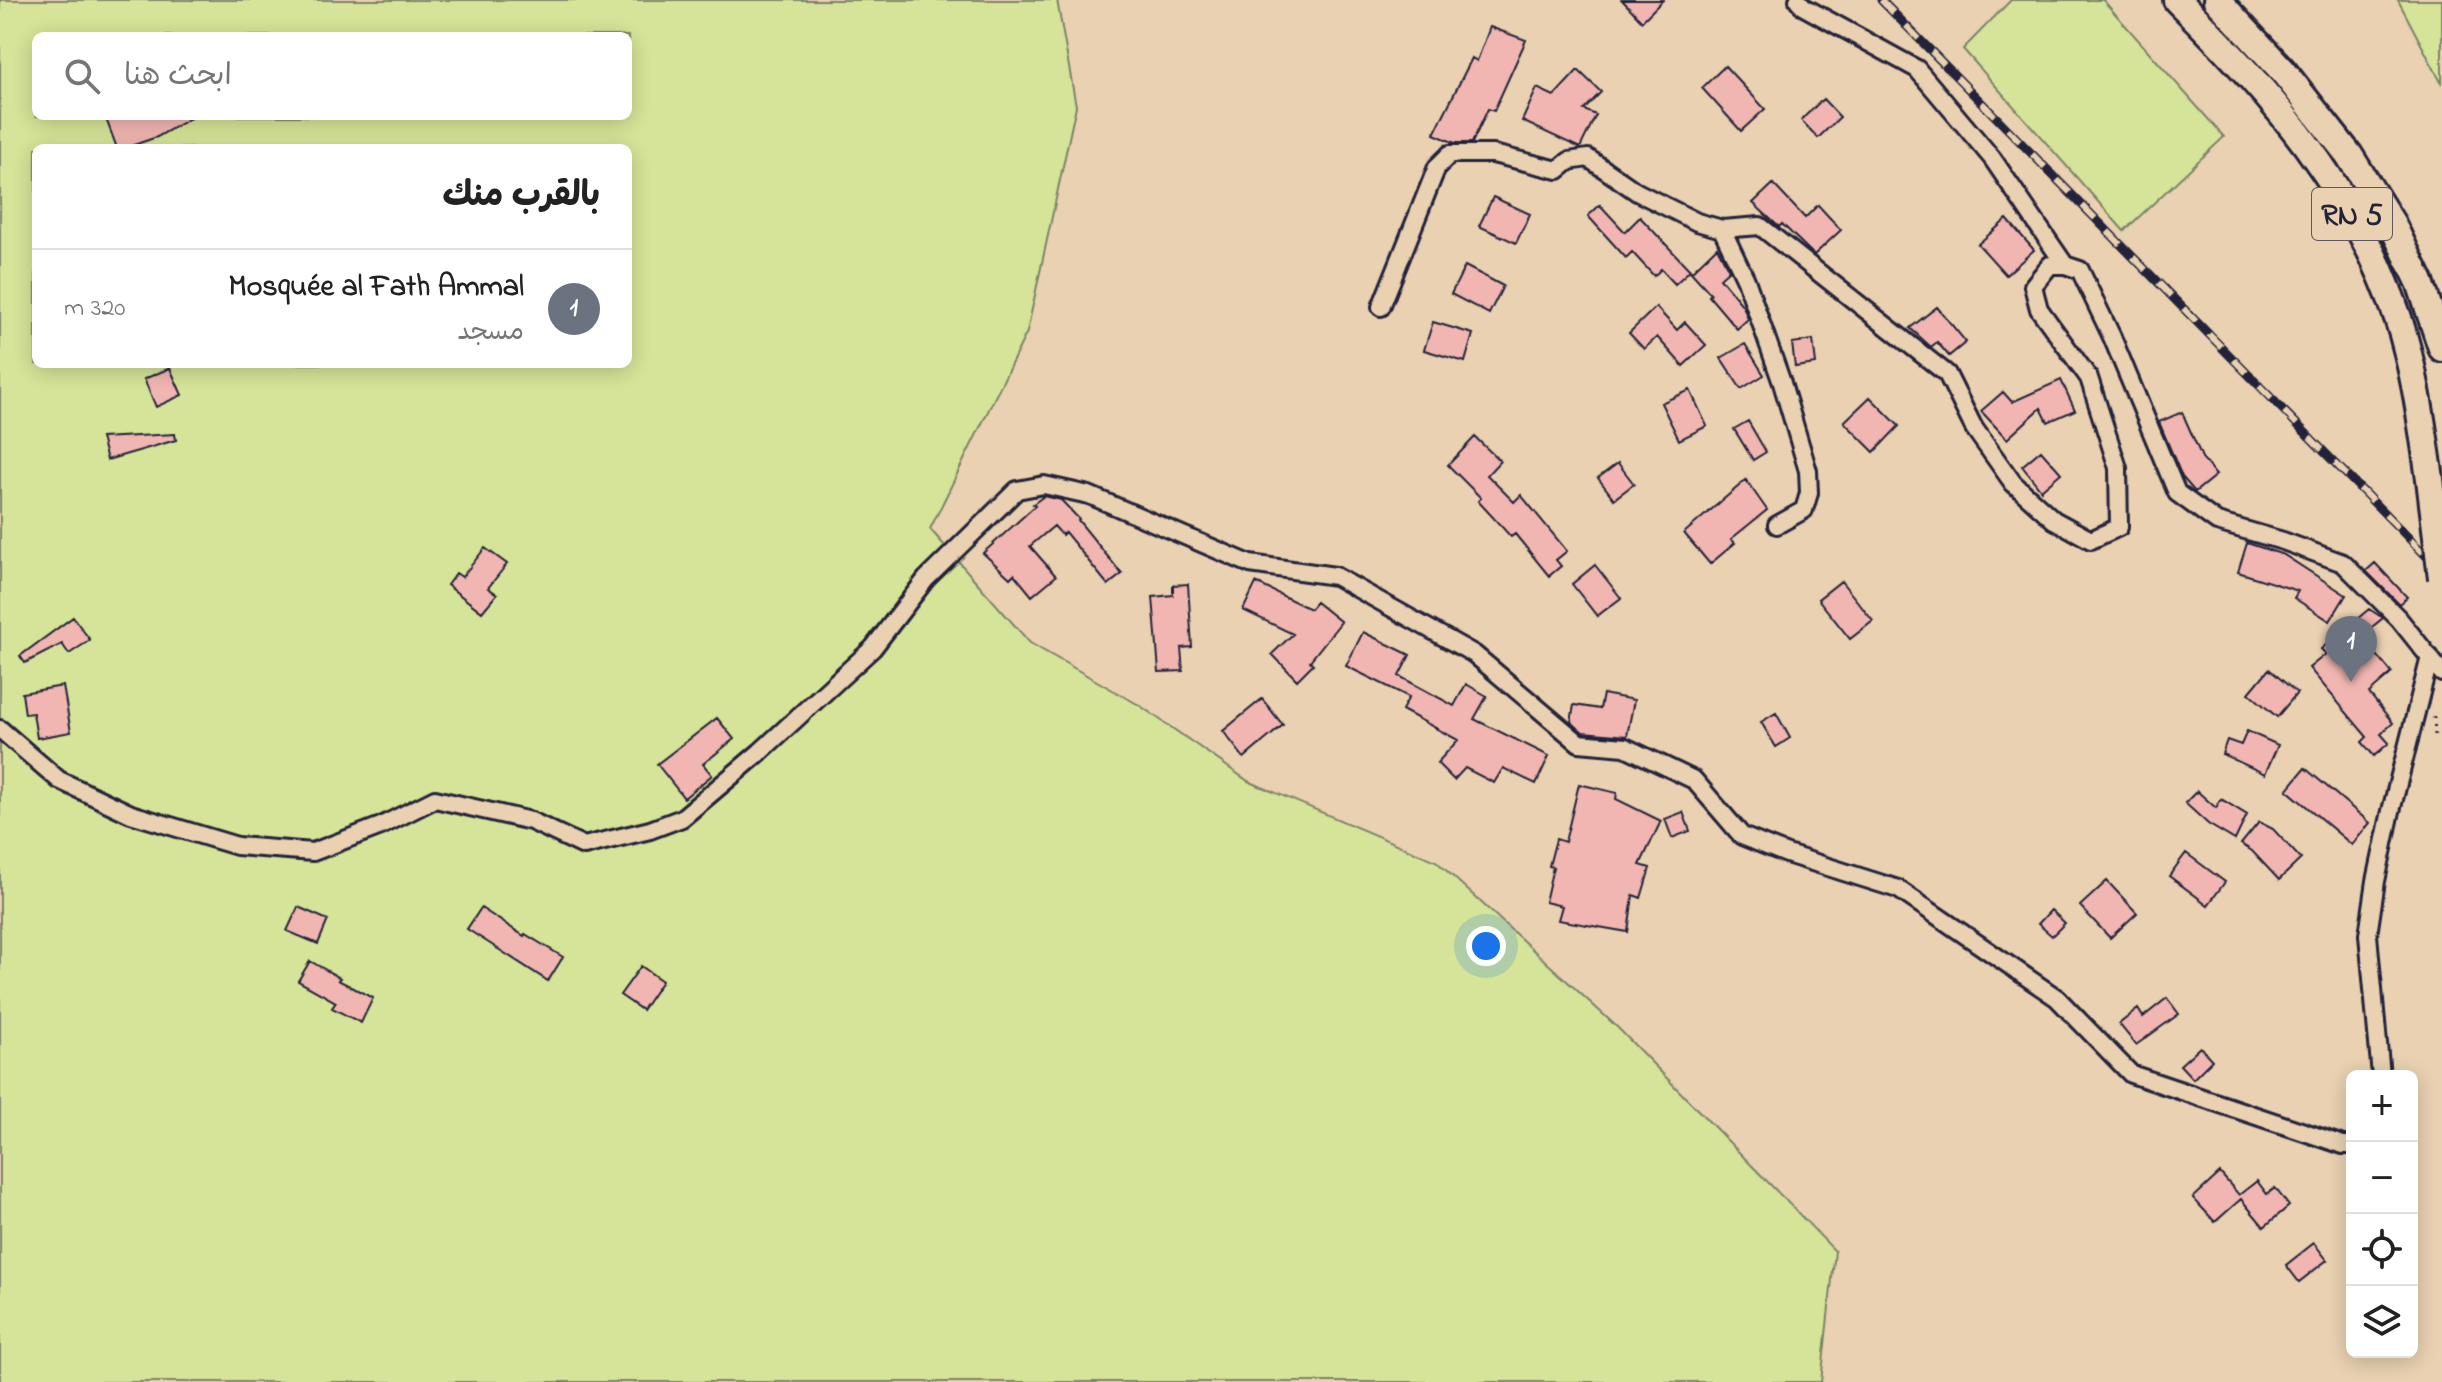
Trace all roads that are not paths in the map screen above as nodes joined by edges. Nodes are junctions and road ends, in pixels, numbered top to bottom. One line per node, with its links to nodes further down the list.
1 (1798, 0): 5 (street)
2 (2177, 0): 9 (highway, RN 5, bridge)
3 (2217, 0): 7 (highway, RN 5)
4 (1722, 229): 5 (street); 6 (street); 8 (street)
5 (2065, 265): 10 (street)
6 (1381, 307)
7 (2442, 348)
8 (1777, 525)
9 (2442, 578)
10 (2430, 657): 11 (street); 13 (street)
11 (2442, 673)
12 (0, 729): 14 (street)
13 (2380, 1070)
14 (2346, 1145)

